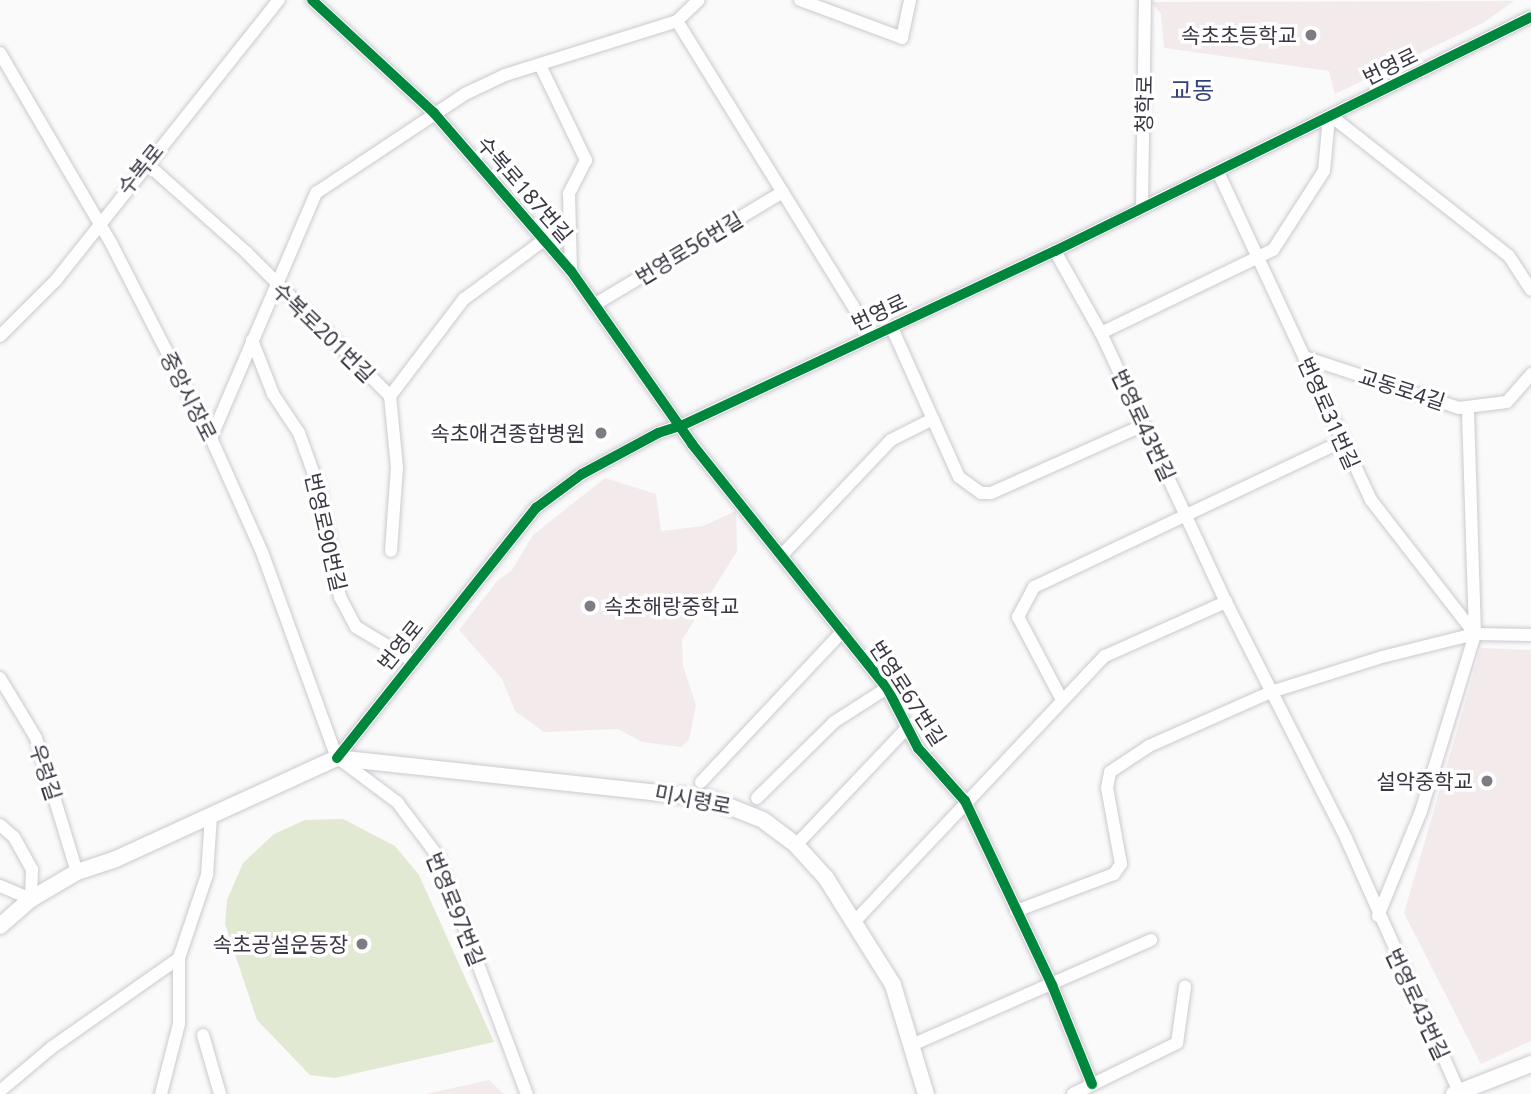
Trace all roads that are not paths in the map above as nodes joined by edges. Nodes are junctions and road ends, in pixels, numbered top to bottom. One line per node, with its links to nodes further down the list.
1 (279, 0): 13 (street, 수복로)
2 (312, 0): 11 (street, 수복로187번길)
3 (699, 0): 8 (street)
4 (800, 0): 5 (street)
5 (910, 0)
6 (1145, 0): 16 (street, 청학로)
7 (1531, 18): 12 (street, 번영로)
8 (677, 21): 10 (street); 15 (street)
9 (0, 53): 17 (street, 중앙시장로)
10 (540, 65): 11 (street); 21 (street)
11 (434, 113): 18 (street, 수복로187번길); 22 (street)
12 (1330, 117): 14 (street, 번영로); 20 (street); 23 (street)
13 (145, 162): 17 (street, 수복로); 22 (street, 수복로201번길)
14 (1218, 172): 16 (street, 번영로); 20 (street, 번영로31번길)
15 (783, 192): 24 (street, 번영로56번길); 28 (street)
16 (1142, 208): 19 (street, 번영로)
17 (97, 224): 27 (street, 수복로); 37 (street, 중앙시장로)
18 (544, 240): 21 (street, 수복로187번길); 32 (street)
19 (1055, 251): 25 (street, 번영로); 26 (street, 번영로43번길)
20 (1261, 259): 26 (street); 30 (street, 번영로31번길)
21 (571, 271): 24 (street, 수복로187번길)
22 (276, 288): 29 (street); 32 (street, 수복로201번길)
23 (1531, 290)
24 (594, 305): 35 (street, 수복로187번길)
25 (892, 328): 28 (street, 번영로); 34 (street)
26 (1101, 333): 36 (street, 번영로43번길)
27 (0, 336)
28 (872, 337): 35 (street, 번영로)
29 (252, 340): 37 (street); 46 (street, 번영로90번길)
30 (1304, 357): 33 (street, 교동로4길); 38 (street, 번영로31번길)
31 (1531, 374): 33 (street, 교동로4길)
32 (390, 397): 40 (street, 수복로201번길)
33 (1468, 407): 44 (street)
34 (933, 419): 36 (street); 41 (street)
35 (683, 425): 41 (street, 번영로67번길); 46 (street, 번영로)
36 (1144, 425): 39 (street, 번영로43번길)
37 (211, 438): 52 (street, 중앙시장로)
38 (1341, 442): 39 (street); 44 (street, 번영로31번길)
39 (1186, 515): 42 (street, 번영로43번길); 50 (street)
40 (391, 551)
41 (781, 556): 43 (street, 번영로67번길)
42 (1226, 602): 49 (street, 번영로43번길); 50 (street)
43 (843, 631): 48 (street, 번영로67번길); 53 (street)
44 (1475, 634): 45 (street); 49 (street); 63 (street)
45 (1531, 635)
46 (411, 660): 52 (street, 번영로)
47 (0, 678): 59 (street, 우렁길)
48 (887, 688): 51 (street, 번영로67번길); 54 (street)
49 (1271, 692): 62 (street); 63 (street, 번영로43번길)
50 (1062, 700): 55 (street)
51 (907, 727): 55 (street, 번영로67번길); 58 (street, 번영로67번길)
52 (337, 758): 56 (main road, 번영로); 58 (main road, 미시령로); 78 (street, 번영로97번길)
53 (701, 782)
54 (757, 798)
55 (965, 801): 62 (street, 번영로67번길); 64 (street)
56 (211, 817): 59 (main road, 번영로); 67 (street)
57 (0, 825): 61 (street)
58 (796, 845): 64 (main road, 미시령로)
59 (77, 872): 61 (main road, 번영로)
60 (0, 886): 61 (street)
61 (31, 899): 65 (main road, 번영로)
62 (1016, 911): 68 (street, 번영로67번길)
63 (1378, 916): 75 (street, 번영로43번길)
64 (855, 921): 71 (main road, 미시령로)
65 (0, 926)
66 (1151, 940): 68 (street)
67 (179, 958): 74 (street); 76 (street)
68 (1052, 985): 71 (street); 73 (street, 번영로67번길)
69 (1185, 987): 73 (street)
70 (203, 1035): 77 (street)
71 (914, 1044): 79 (main road, 미시령로)
72 (1531, 1064): 75 (main road)
73 (1092, 1084): 80 (street)
74 (0, 1091)
75 (1457, 1093)
76 (161, 1094)
77 (220, 1094)
78 (527, 1094)
79 (926, 1094)
80 (1073, 1094)

